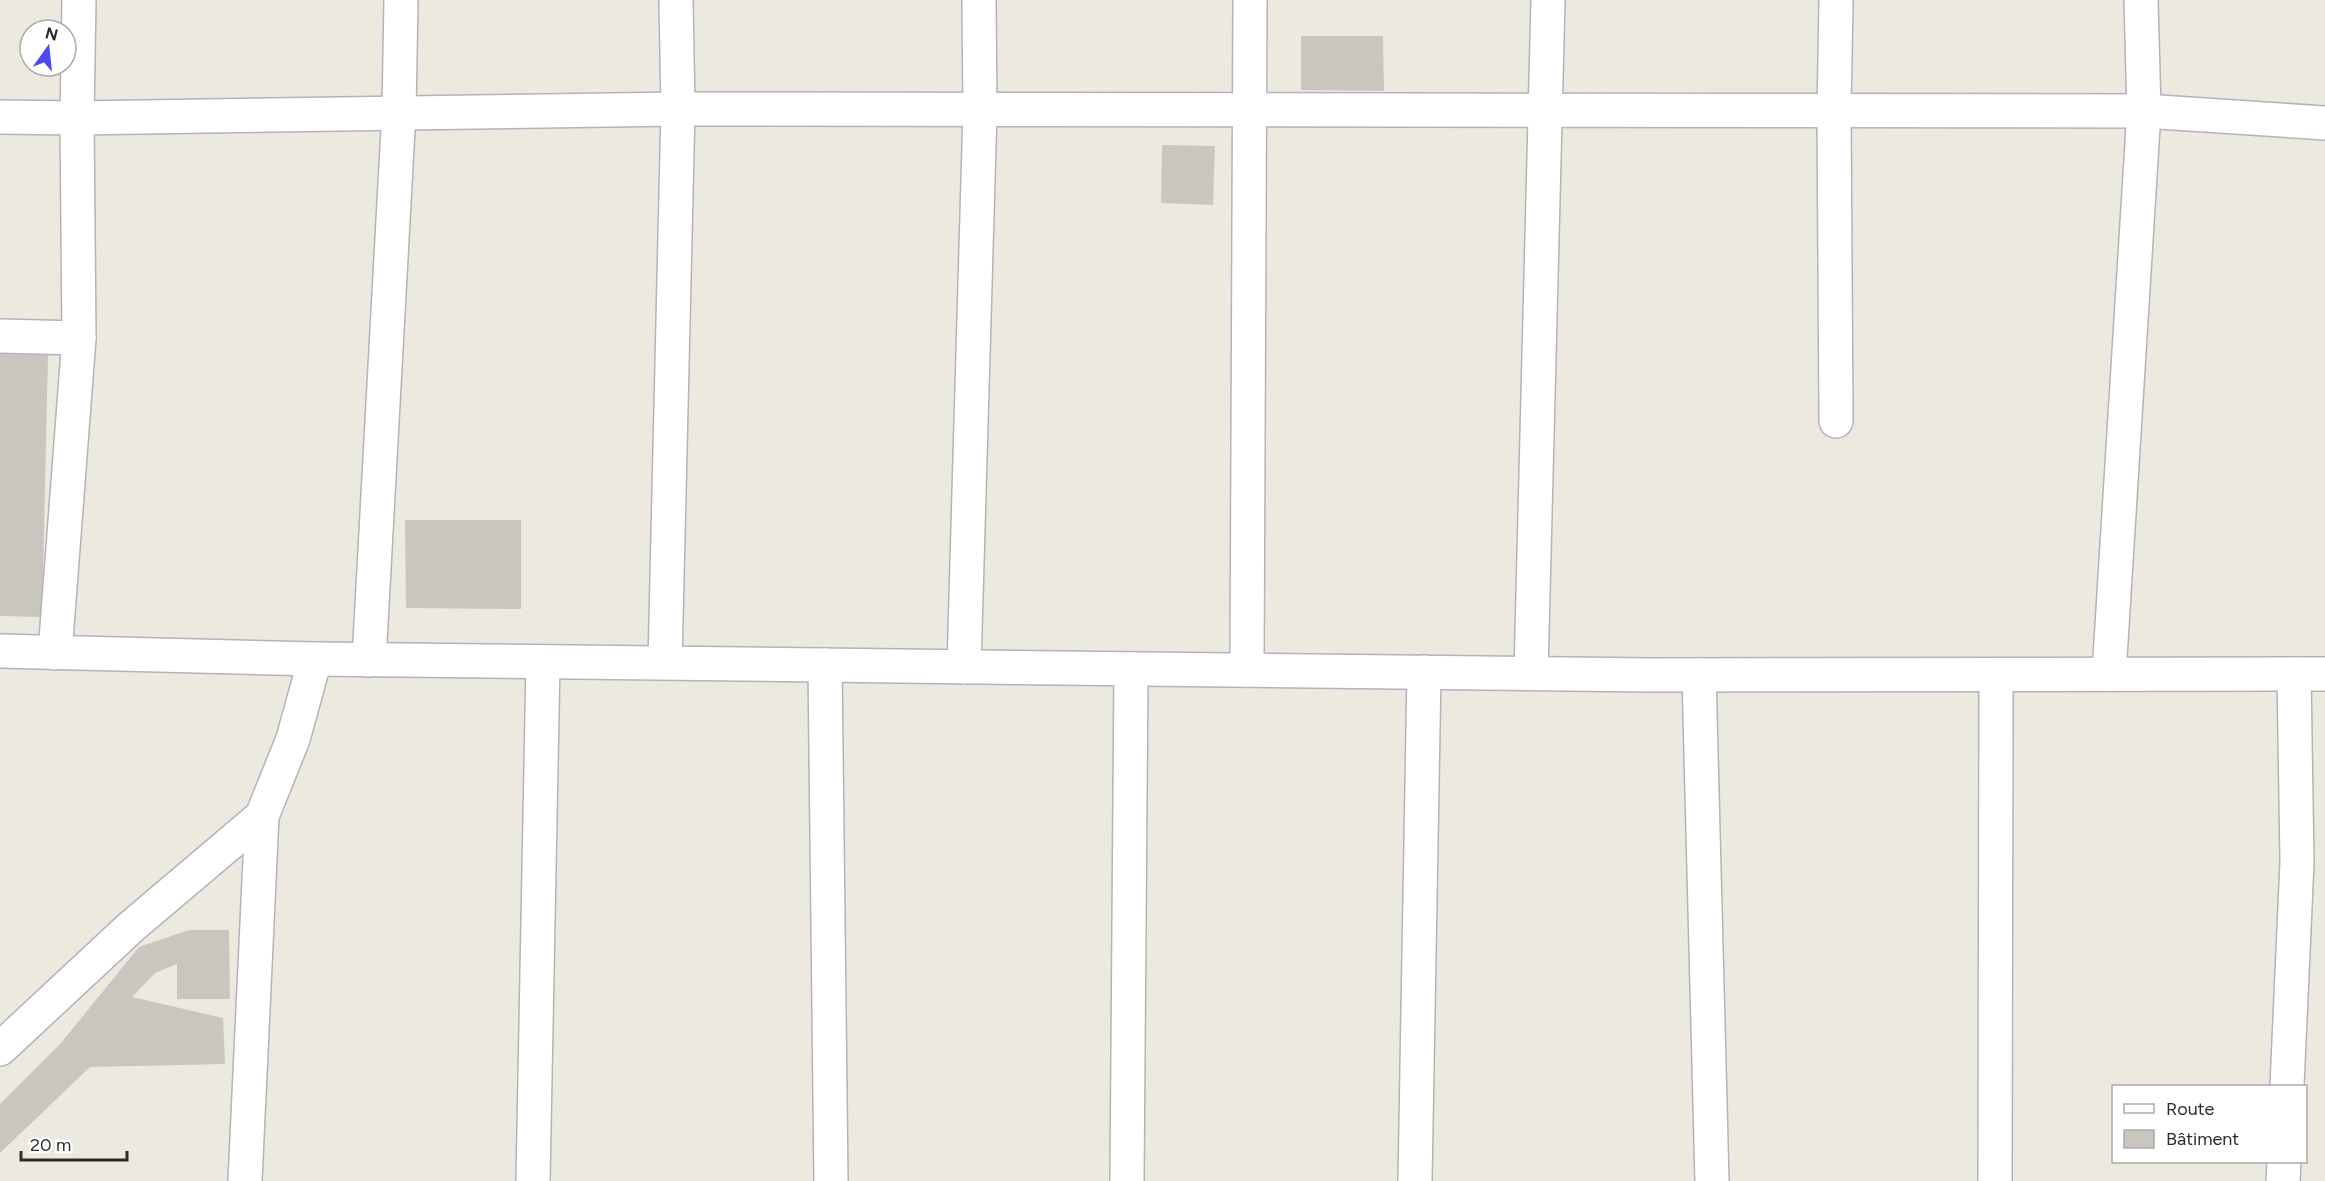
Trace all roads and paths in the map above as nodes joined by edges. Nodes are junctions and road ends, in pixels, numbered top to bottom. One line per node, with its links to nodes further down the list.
1 (79, 0): 17 (street)
2 (401, 0): 12 (street)
3 (676, 0): 9 (street)
4 (979, 0): 10 (street)
5 (1250, 0): 11 (street)
6 (1548, 0): 13 (street)
7 (1836, 0): 15 (street)
8 (2140, 0): 14 (street)
9 (678, 109): 10 (street); 12 (street); 27 (street)
10 (980, 110): 11 (street); 29 (street)
11 (1251, 110): 13 (street); 31 (street)
12 (399, 111): 17 (street); 25 (street)
13 (1545, 111): 15 (street); 33 (street)
14 (2144, 111): 15 (street); 18 (street); 34 (street)
15 (1834, 112): 21 (street)
16 (0, 117): 17 (street)
17 (77, 118): 20 (street)
18 (2325, 123)
19 (0, 336): 20 (street)
20 (79, 338): 23 (street)
21 (1836, 422)
22 (0, 651): 23 (street)
23 (55, 653): 24 (street)
24 (315, 659): 25 (street); 38 (street)
25 (369, 660): 26 (street)
26 (543, 662): 27 (street); 43 (street)
27 (665, 663): 28 (street)
28 (825, 665): 29 (street); 44 (street)
29 (964, 667): 30 (street)
30 (1131, 669): 31 (street); 45 (street)
31 (1247, 670): 32 (street)
32 (1424, 672): 33 (street); 46 (street)
33 (1531, 673): 36 (street)
34 (2109, 674): 35 (street); 37 (street)
35 (2310, 674): 40 (street)
36 (1699, 675): 37 (street); 47 (street)
37 (1996, 675): 48 (street)
38 (262, 816): 39 (street); 42 (street)
39 (0, 1049)
40 (2287, 1085)
41 (2284, 1163): 49 (street)
42 (245, 1181)
43 (533, 1181)
44 (831, 1181)
45 (1127, 1181)
46 (1414, 1181)
47 (1712, 1181)
48 (1995, 1181)
49 (2283, 1181)

